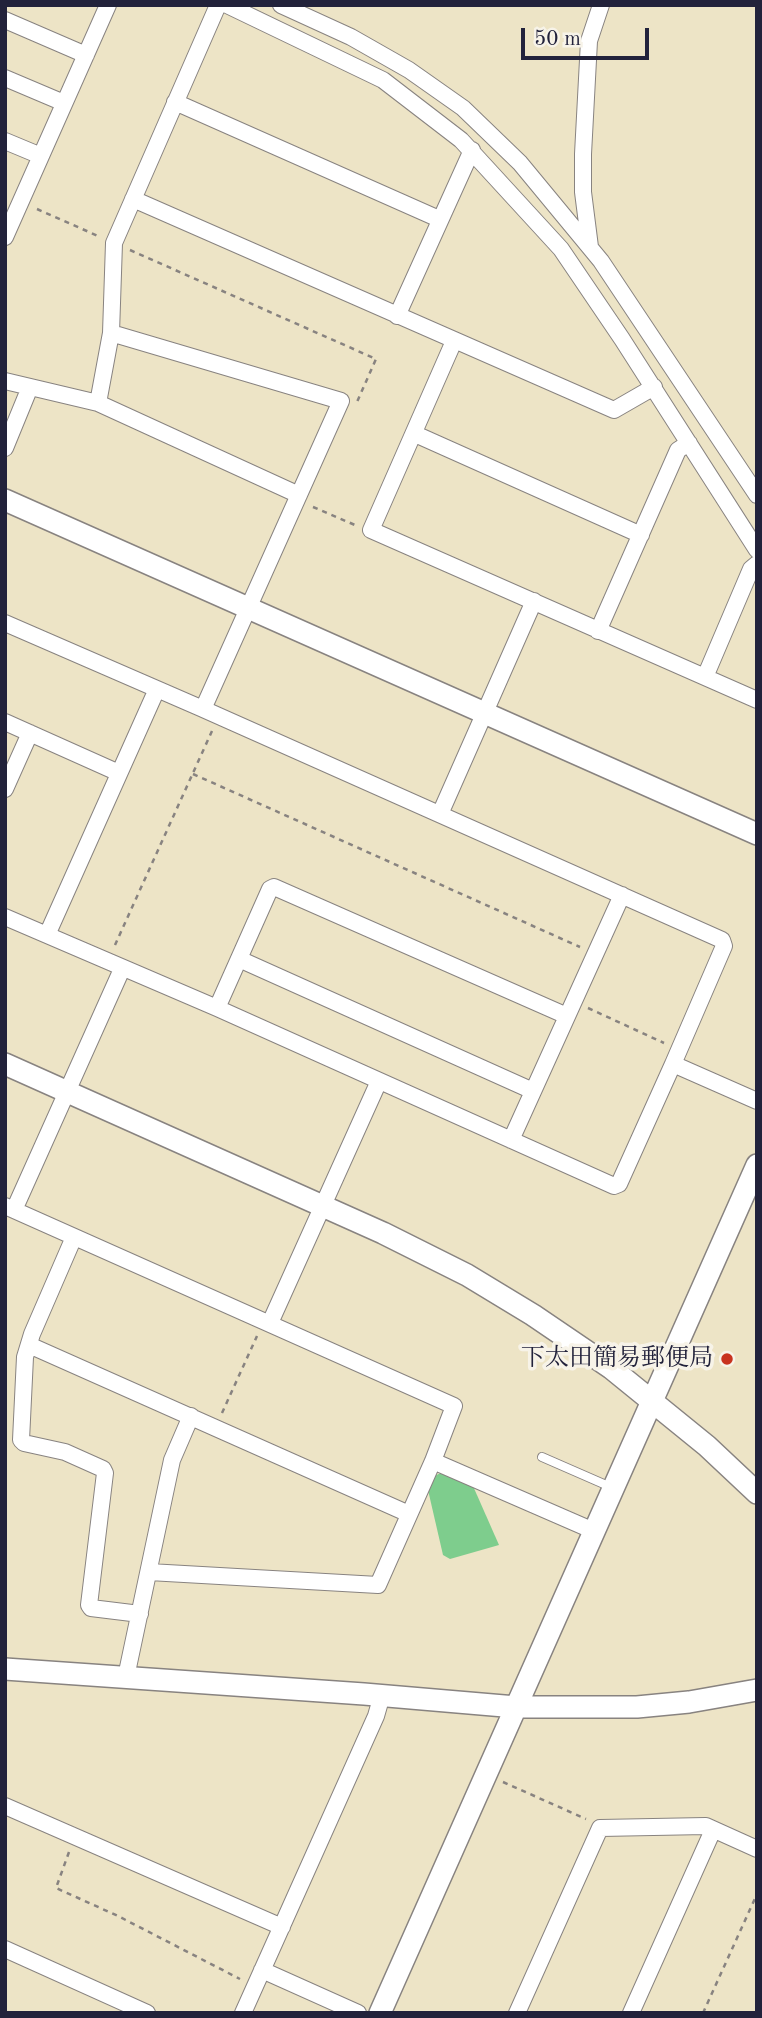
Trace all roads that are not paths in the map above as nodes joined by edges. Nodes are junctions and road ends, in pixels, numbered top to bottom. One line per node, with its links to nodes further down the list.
1 (218, 5): 9 (street)
2 (227, 5): 12 (street)
3 (281, 5): 17 (street)
4 (601, 5): 17 (street)
5 (106, 6): 7 (street)
6 (5, 20): 7 (street)
7 (86, 55): 10 (street)
8 (5, 78): 10 (street)
9 (176, 102): 14 (street); 15 (street)
10 (64, 103): 13 (street)
11 (5, 141): 13 (street)
12 (471, 150): 15 (street); 23 (street)
13 (41, 156): 16 (street)
14 (133, 199): 18 (street); 19 (street)
15 (439, 219): 18 (street)
16 (5, 237)
17 (590, 247): 28 (street)
18 (397, 316): 20 (street)
19 (111, 333): 24 (street); 30 (street)
20 (454, 341): 23 (street); 25 (street)
21 (5, 381): 22 (street)
22 (30, 387): 24 (street); 27 (street)
23 (654, 387): 26 (street)
24 (99, 403): 30 (street)
25 (415, 433): 31 (street); 34 (street)
26 (689, 443): 31 (street); 32 (street)
27 (5, 448)
28 (757, 495)
29 (5, 500): 35 (street)
30 (305, 501): 35 (street)
31 (641, 535): 37 (street)
32 (757, 550)
33 (757, 564): 38 (street)
34 (534, 601): 37 (street); 42 (street)
35 (248, 608): 41 (street); 42 (street)
36 (5, 623): 39 (street)
37 (598, 631): 38 (street)
38 (705, 677): 40 (street)
39 (157, 689): 41 (street); 45 (street)
40 (757, 700)
41 (203, 709): 47 (street)
42 (484, 712): 47 (street); 48 (street)
43 (5, 722): 44 (street)
44 (30, 733): 45 (street); 46 (street)
45 (119, 773): 51 (street)
46 (5, 789)
47 (440, 814): 49 (street)
48 (757, 834)
49 (622, 895): 55 (street); 57 (street)
50 (5, 917): 51 (street)
51 (47, 935): 53 (street)
52 (239, 959): 54 (street); 55 (street); 60 (street)
53 (115, 965): 54 (street); 59 (street)
54 (217, 1008): 58 (street)
55 (567, 1016): 60 (street)
56 (5, 1064): 59 (street)
57 (673, 1064): 61 (street); 62 (street)
58 (379, 1081): 62 (street); 64 (street)
59 (66, 1091): 64 (street); 65 (street)
60 (533, 1091): 62 (street)
61 (757, 1101)
62 (511, 1140)
63 (757, 1165): 69 (street)
64 (323, 1206): 67 (street); 69 (street)
65 (10, 1208): 66 (street)
66 (74, 1237): 67 (street); 68 (street)
67 (267, 1322): 72 (street)
68 (29, 1345): 70 (street); 78 (street)
69 (652, 1400): 73 (street); 74 (street)
70 (191, 1416): 75 (street); 77 (street)
71 (542, 1457): 73 (lane)
72 (433, 1461): 75 (street); 76 (street)
73 (613, 1488): 76 (street)
74 (757, 1493)
75 (409, 1514): 77 (street)
76 (594, 1531): 83 (street)
77 (149, 1572): 78 (street)
78 (140, 1614): 80 (street)
79 (5, 1669): 80 (street)
80 (126, 1677): 82 (street)
81 (757, 1690): 83 (street)
82 (382, 1695): 83 (street); 87 (street)
83 (516, 1707): 94 (street)
84 (5, 1806): 87 (street)
85 (713, 1830): 86 (street); 90 (street); 95 (street)
86 (757, 1849)
87 (282, 1927): 89 (street)
88 (5, 1949): 91 (street)
89 (259, 1978): 92 (street); 93 (street)
90 (522, 2011)
91 (147, 2013)
92 (243, 2013)
93 (358, 2013)
94 (380, 2013)
95 (631, 2013)

